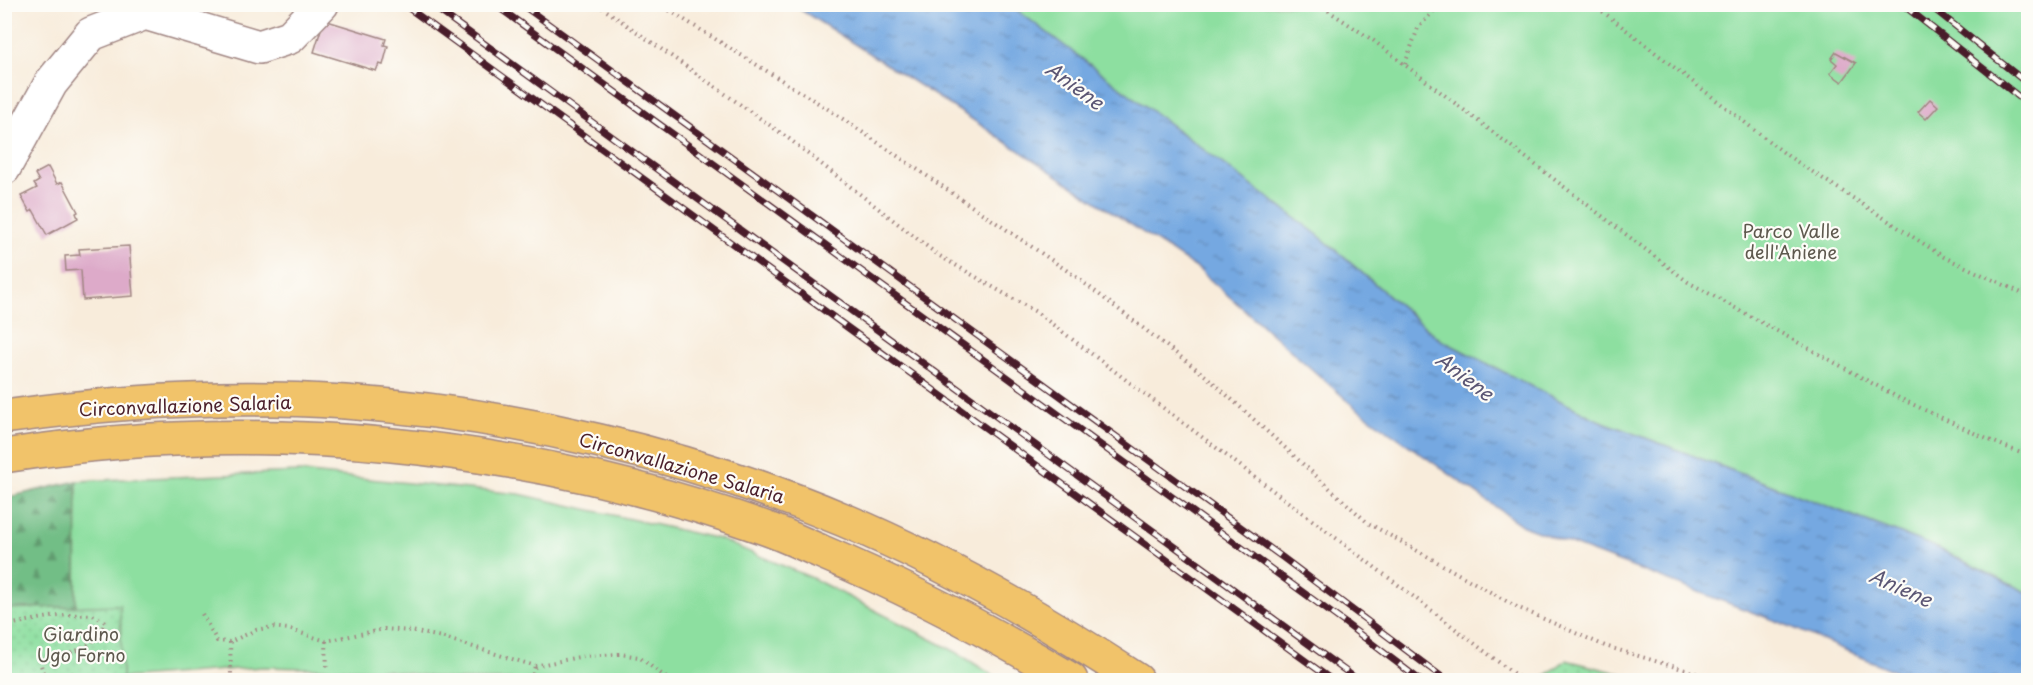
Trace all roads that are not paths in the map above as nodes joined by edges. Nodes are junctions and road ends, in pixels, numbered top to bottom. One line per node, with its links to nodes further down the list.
1 (322, 4): 2 (lane)
2 (4, 168)
3 (4, 417): 6 (highway, Circonvallazione Salaria)
4 (4, 456): 5 (highway, Circonvallazione Salaria)
5 (1071, 681)
6 (1137, 681)

